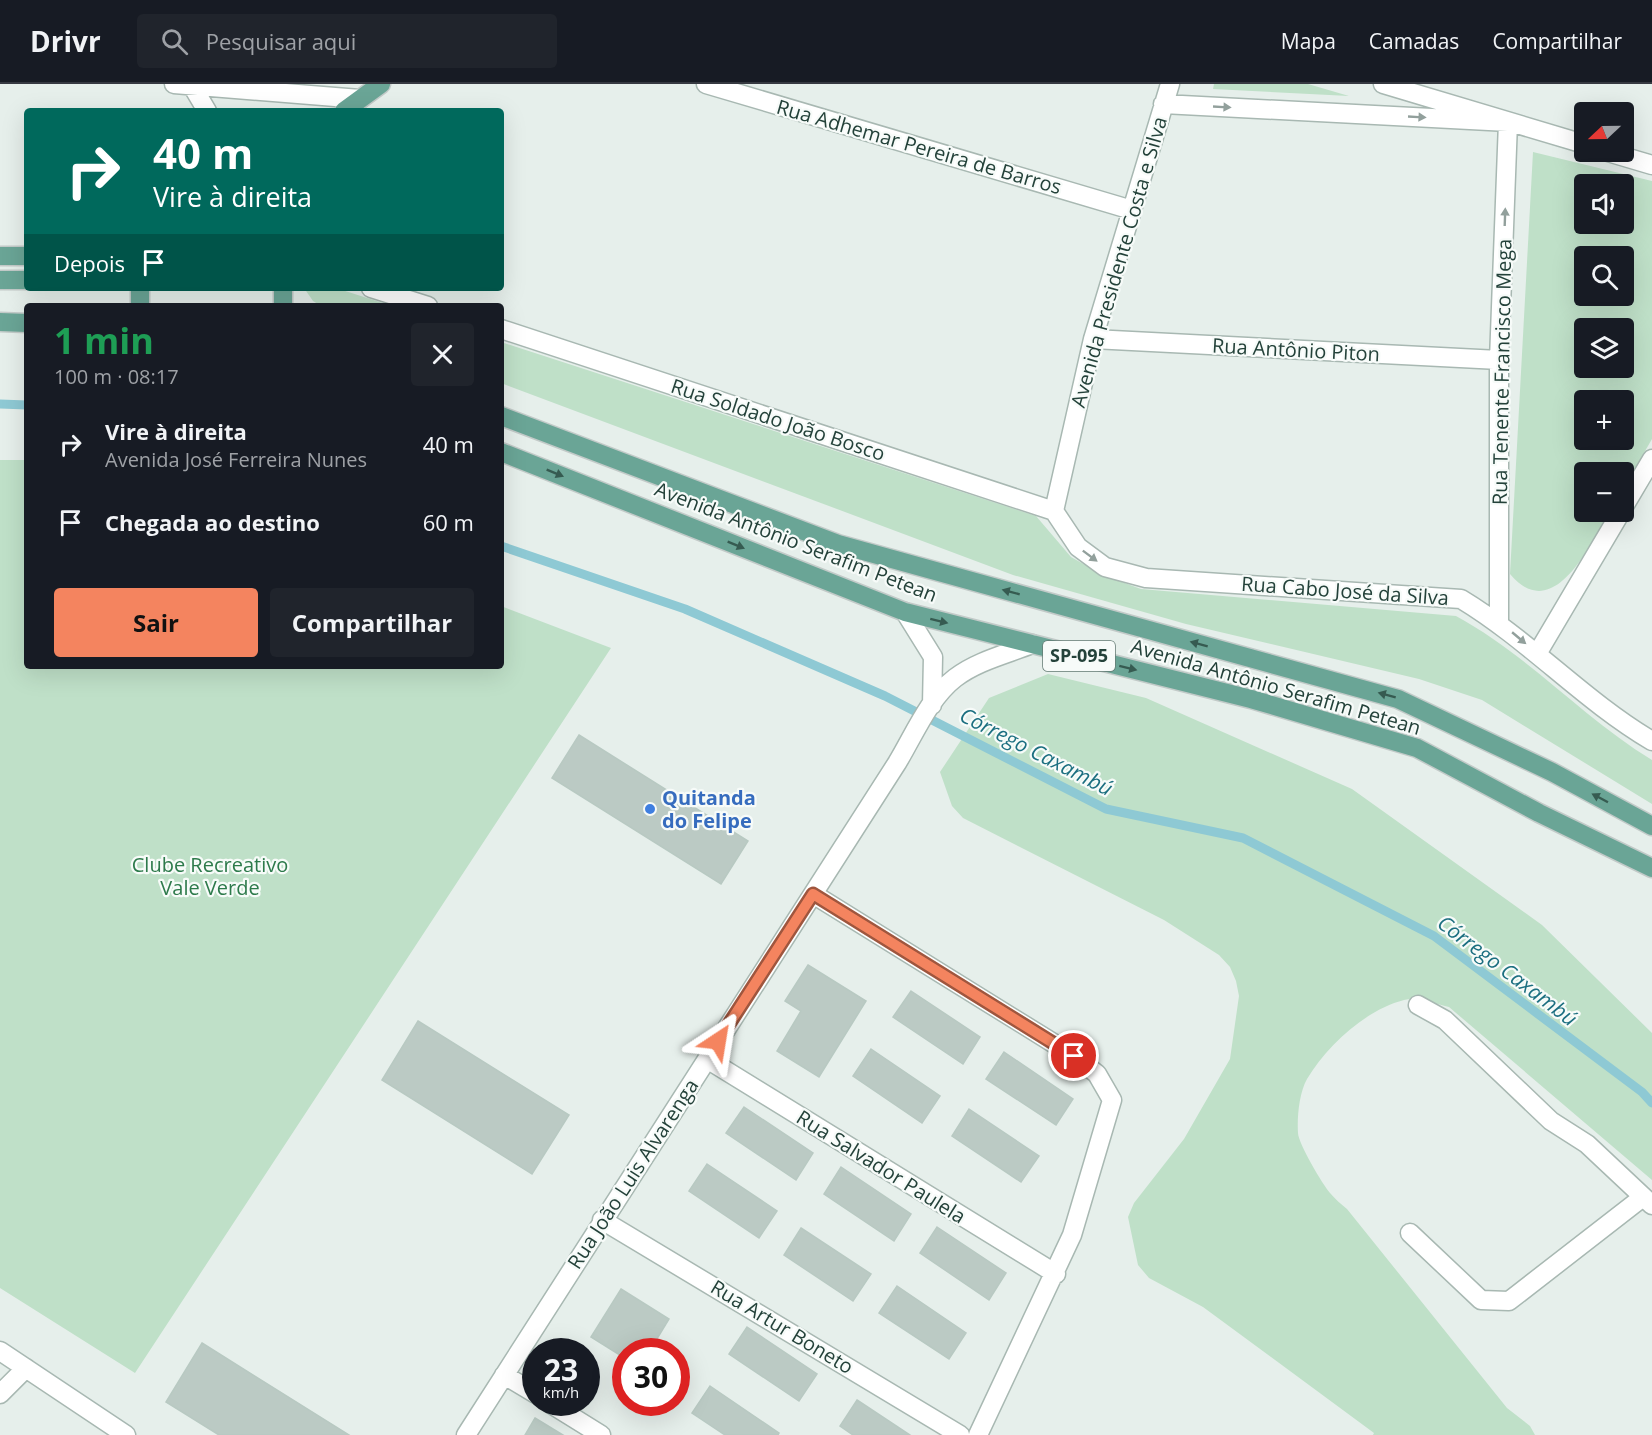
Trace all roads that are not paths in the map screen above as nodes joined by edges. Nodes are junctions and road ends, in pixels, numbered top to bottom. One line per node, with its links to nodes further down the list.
1 (174, 84): 2 (street)
2 (190, 84): 7 (street); 9 (street)
3 (381, 84): 7 (main road)
4 (706, 84): 15 (street, Rua Adhemar Pereira de Barros)
5 (1170, 84): 8 (street, Avenida Presidente Costa e Silva)
6 (1383, 84): 11 (street)
7 (360, 99): 10 (main road)
8 (1163, 104): 11 (street, one-way to 11); 15 (street, Avenida Presidente Costa e Silva)
9 (205, 108)
10 (348, 108)
11 (1508, 122): 12 (street); 26 (street, Rua Tenente Francisco Mega, one-way to 11)
12 (1574, 141)
13 (1634, 160): 14 (street)
14 (1652, 165)
15 (1132, 210): 25 (street, Avenida Presidente Costa e Silva)
16 (0, 256): 17 (main road)
17 (24, 256)
18 (0, 280): 19 (main road)
19 (24, 280)
20 (380, 291): 21 (street)
21 (418, 303)
22 (0, 322): 23 (main road)
23 (24, 323)
24 (504, 330): 31 (street, Rua Soldado João Bosco)
25 (1093, 339): 26 (street, Rua Antônio Piton); 31 (street, Avenida Presidente Costa e Silva)
26 (1499, 360): 34 (street, Rua Tenente Francisco Mega)
27 (504, 417): 39 (main road, Avenida Antônio Serafim Petean / SP-095, one-way to 27)
28 (504, 453): 33 (main road, Avenida Antônio Serafim Petean / SP-095, one-way to 33)
29 (1652, 459): 30 (street)
30 (1634, 490)
31 (1054, 510): 34 (street, Rua Cabo José da Silva, one-way to 34)
32 (1615, 522): 36 (street)
33 (905, 612): 35 (main road, Avenida Antônio Serafim Petean / SP-095, one-way to 35); 37 (street)
34 (1499, 622): 36 (street, Rua Cabo José da Silva, one-way to 36)
35 (1032, 645): 37 (street, Rua João Luis Alvarenga); 40 (main road, Avenida Antônio Serafim Petean / SP-095, one-way to 40)
36 (1537, 654): 38 (street, Rua Cabo José da Silva)
37 (930, 708): 41 (street, Rua João Luis Alvarenga)
38 (1652, 741)
39 (1652, 826)
40 (1652, 868)
41 (813, 894): 43 (street, Rua João Luis Alvarenga); 47 (street)
42 (1418, 1005): 44 (street)
43 (707, 1059): 45 (street, Rua João Luis Alvarenga); 47 (street, Rua Salvador Paulela)
44 (1647, 1201): 46 (street)
45 (603, 1220): 50 (street, Rua João Luis Alvarenga); 57 (street, Rua Artur Boneto)
46 (1410, 1233)
47 (1056, 1275): 58 (street)
48 (0, 1351): 49 (street)
49 (26, 1368): 52 (street); 54 (street)
50 (504, 1375): 51 (street); 55 (street, Rua João Luis Alvarenga)
51 (522, 1386)
52 (0, 1394)
53 (570, 1416): 56 (street)
54 (126, 1435)
55 (466, 1435)
56 (601, 1435)
57 (960, 1435)
58 (978, 1435)

